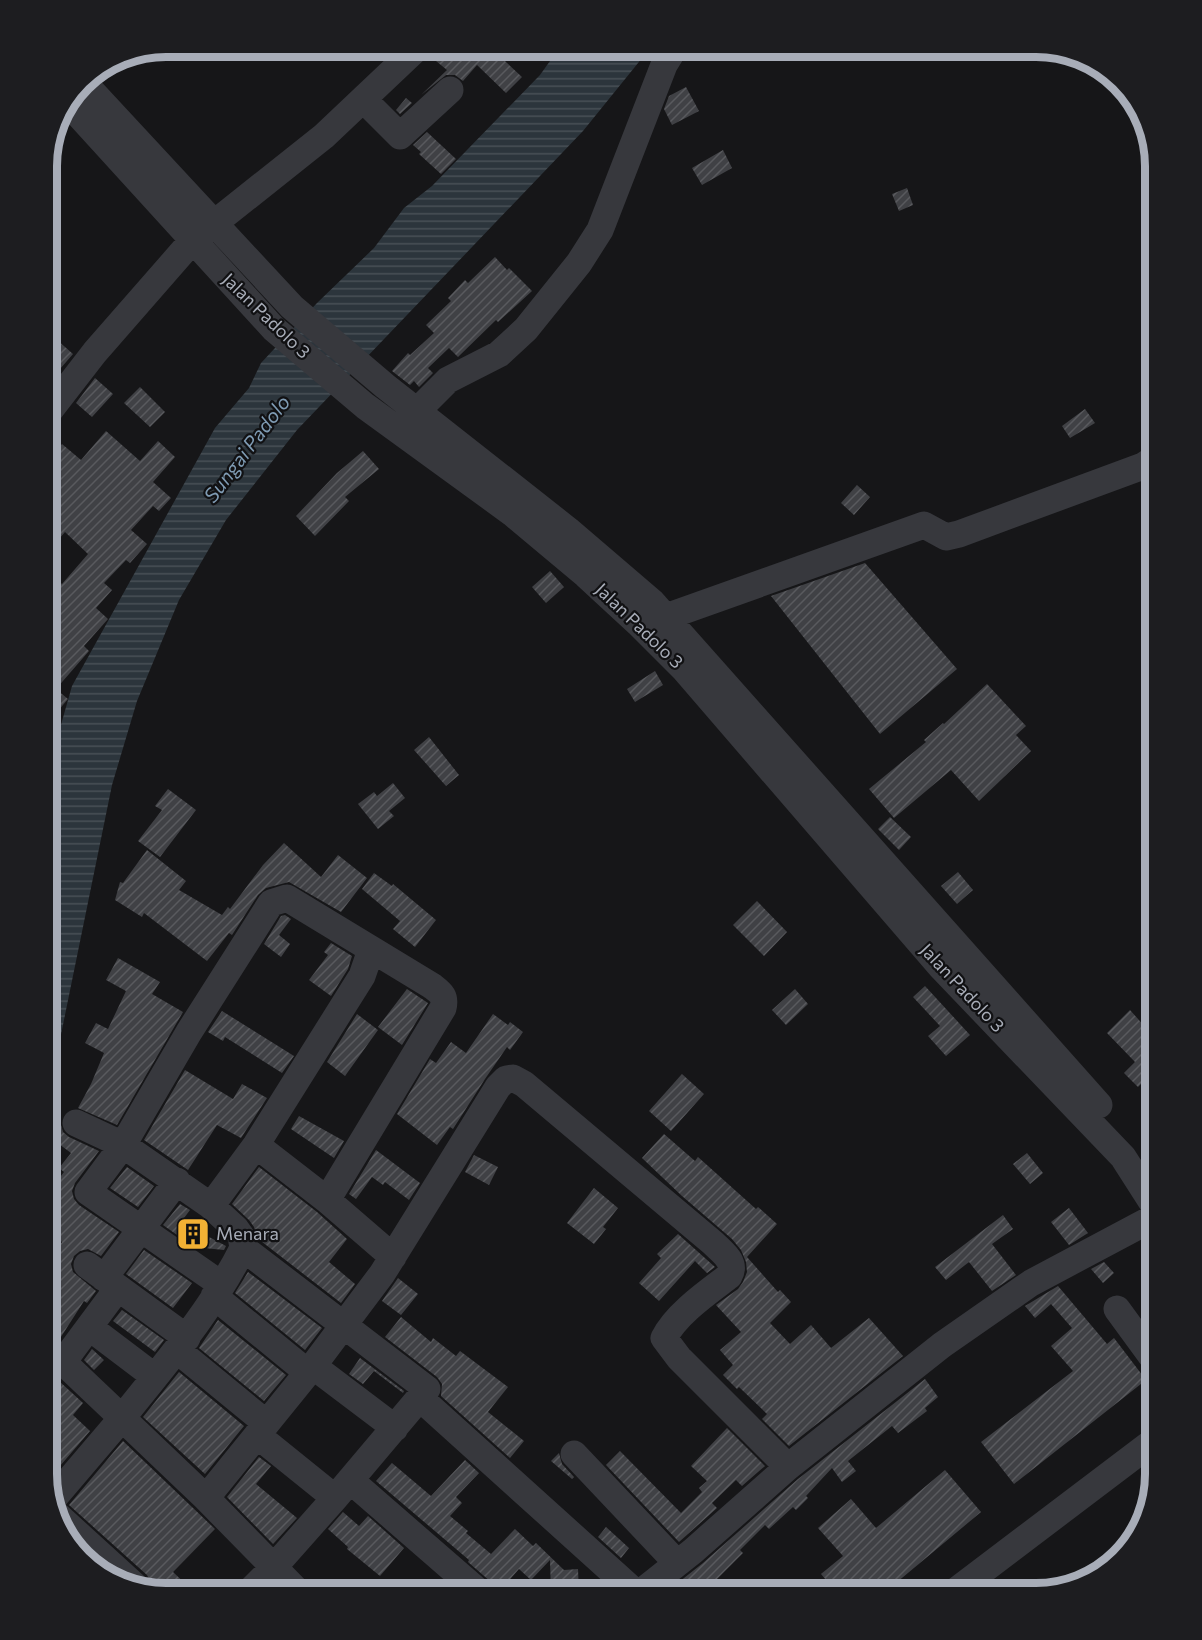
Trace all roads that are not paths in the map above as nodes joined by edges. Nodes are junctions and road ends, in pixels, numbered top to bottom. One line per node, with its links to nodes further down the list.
1 (407, 57): 5 (street)
2 (669, 57): 10 (street)
3 (89, 89): 7 (street, Jalan Padolo 3)
4 (450, 90): 5 (street)
5 (364, 100): 7 (street)
6 (73, 109): 8 (street, Jalan Padolo 3)
7 (214, 222): 8 (street); 10 (street, Jalan Padolo 3)
8 (192, 241): 9 (street); 13 (street, Jalan Padolo 3)
9 (57, 401)
10 (417, 411): 12 (street, Jalan Padolo 3)
11 (1145, 465): 12 (street)
12 (666, 617): 13 (street, Jalan Padolo 3)
13 (876, 872): 18 (street, Jalan Padolo 3)
14 (371, 950): 16 (street); 17 (street); 22 (street)
15 (76, 1124): 16 (street)
16 (123, 1145): 20 (street); 25 (street)
17 (256, 1145): 22 (street); 23 (street)
18 (1129, 1151): 19 (street, Jalan Padolo 3); 21 (street, Jalan Padolo 3)
19 (1145, 1164)
20 (177, 1181): 23 (street); 25 (street)
21 (1145, 1185)
22 (327, 1200): 27 (street)
23 (211, 1206): 26 (street)
24 (1145, 1222): 45 (street)
25 (140, 1230): 28 (street); 29 (street)
26 (243, 1248): 29 (street); 31 (street)
27 (393, 1257): 31 (street); 45 (street)
28 (103, 1277): 32 (street); 33 (street)
29 (218, 1290): 33 (street); 37 (street)
30 (1117, 1309): 34 (street)
31 (345, 1325): 37 (street); 39 (street)
32 (89, 1327): 35 (street); 38 (street)
33 (182, 1344): 38 (street); 42 (street)
34 (1145, 1347)
35 (57, 1355)
36 (57, 1359): 40 (street)
37 (310, 1369): 41 (street); 42 (street)
38 (155, 1377): 40 (street)
39 (420, 1398): 41 (street); 56 (street)
40 (122, 1418): 47 (street); 48 (street)
41 (395, 1428): 46 (street)
42 (262, 1429): 46 (street); 48 (street)
43 (1145, 1448): 58 (street)
44 (574, 1454): 50 (street)
45 (788, 1467): 50 (street)
46 (343, 1489): 51 (street); 55 (street)
47 (59, 1492)
48 (206, 1498): 51 (street)
49 (72, 1528): 52 (street)
50 (677, 1563): 57 (street)
51 (273, 1568): 53 (street); 54 (street)
52 (121, 1573)
53 (258, 1583)
54 (289, 1583)
55 (467, 1583)
56 (627, 1583)
57 (651, 1583)
58 (966, 1583)

